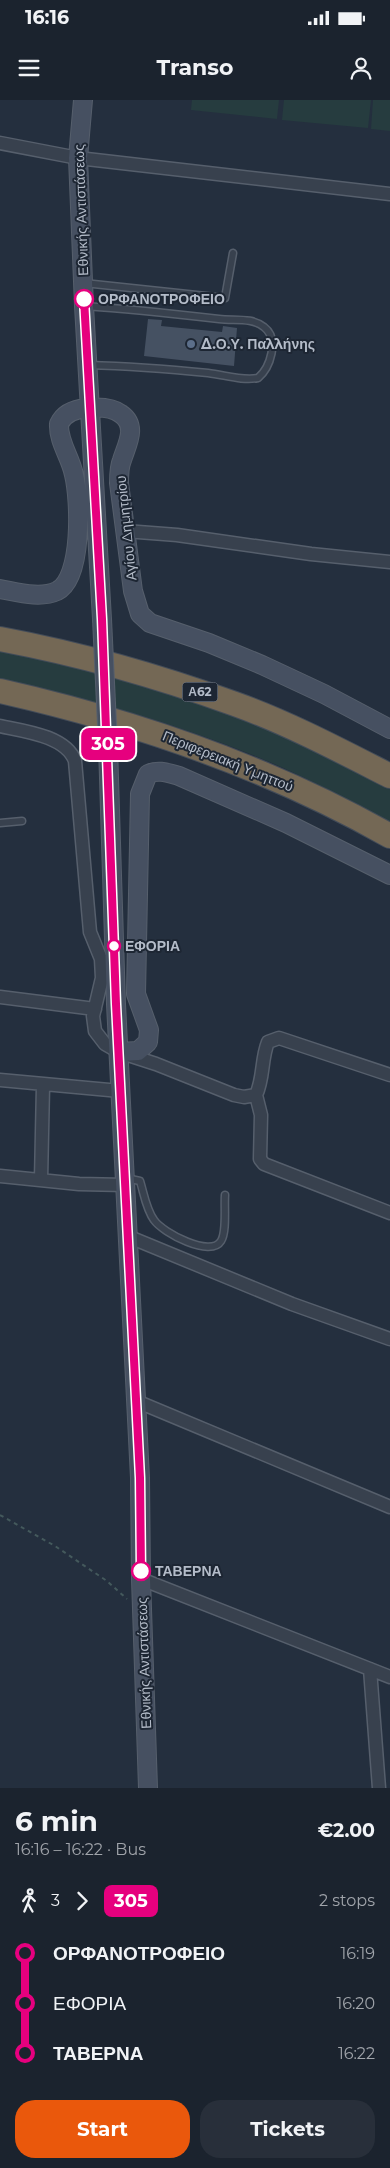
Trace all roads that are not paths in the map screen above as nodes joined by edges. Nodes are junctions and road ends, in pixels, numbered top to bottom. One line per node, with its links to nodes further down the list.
1 (83, 100): 3 (main road, Εθνικής Αντιστάσεως)
2 (0, 144): 3 (street)
3 (78, 158): 4 (street); 6 (main road, Εθνικής Αντιστάσεως)
4 (390, 194)
5 (233, 253): 6 (lane)
6 (83, 283): 7 (main road, Εθνικής Αντιστάσεως)
7 (84, 306): 8 (main road, Εθνικής Αντιστάσεως); 8 (lane)
8 (88, 366): 9 (main road, Εθνικής Αντιστάσεως)
9 (90, 407): 10 (main road, Αγίου Δημητρίου); 12 (main road, Αγίου Δημητρίου); 24 (main road, Εθνικής Αντιστάσεως, bridge)
10 (125, 531): 11 (street); 16 (main road, Αγίου Δημητρίου)
11 (390, 562)
12 (0, 589)
13 (0, 639): 17 (highway, Α62)
14 (0, 691): 20 (highway, Περιφερειακή Υμηττού)
15 (0, 726): 23 (street)
16 (390, 729)
17 (390, 776)
18 (22, 821): 19 (lane)
19 (0, 823)
20 (390, 836)
21 (390, 875): 24 (main road)
22 (0, 997): 23 (street)
23 (95, 1009): 24 (street)
24 (119, 1052): 28 (main road, Εθνικής Αντιστάσεως); 29 (street)
25 (390, 1075): 29 (street)
26 (0, 1080): 27 (street)
27 (43, 1086): 28 (street); 31 (street)
28 (120, 1091): 32 (main road, Εθνικής Αντιστάσεως)
29 (256, 1095): 34 (street)
30 (0, 1176): 31 (street)
31 (41, 1180): 32 (street)
32 (125, 1181): 33 (lane); 35 (main road, Εθνικής Αντιστάσεως)
33 (225, 1195)
34 (390, 1213)
35 (127, 1236): 36 (street); 37 (main road, Εθνικής Αντιστάσεως)
36 (390, 1339)
37 (136, 1401): 38 (street); 39 (main road, Εθνικής Αντιστάσεως)
38 (390, 1507)
39 (141, 1579): 40 (street); 42 (main road, Εθνικής Αντιστάσεως)
40 (370, 1669): 41 (street); 43 (street)
41 (390, 1677)
42 (148, 1788)
43 (379, 1788)

